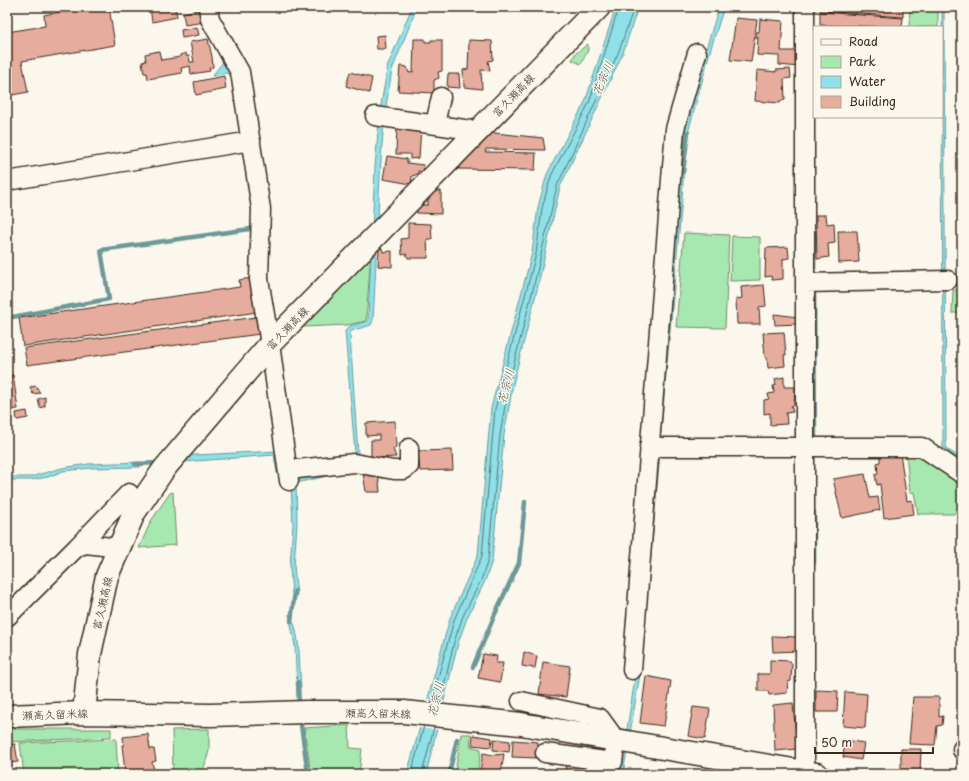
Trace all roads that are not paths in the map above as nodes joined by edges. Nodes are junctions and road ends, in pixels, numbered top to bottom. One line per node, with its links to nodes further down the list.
1 (208, 7): 9 (street)
2 (599, 7): 8 (main road, 富久瀬高線)
3 (805, 7): 12 (street)
4 (697, 53): 15 (street)
5 (441, 98): 7 (street)
6 (375, 116): 7 (street)
7 (435, 124): 8 (street)
8 (478, 131): 13 (main road, 富久瀬高線)
9 (251, 141): 10 (street); 13 (street)
10 (7, 181)
11 (948, 280): 12 (street)
12 (805, 283): 14 (street)
13 (270, 344): 16 (street); 20 (main road, 富久瀬高線)
14 (805, 446): 15 (street); 17 (street); 28 (street)
15 (649, 447): 22 (street)
16 (409, 448)
17 (962, 474)
18 (129, 493): 19 (street)
19 (77, 547): 20 (street); 21 (street)
20 (120, 548): 24 (main road, 富久瀬高線)
21 (7, 617)
22 (632, 670)
23 (521, 702): 26 (street)
24 (84, 713): 25 (main road, 瀬高久留米線); 26 (main road, 瀬高久留米線)
25 (7, 716)
26 (616, 740): 27 (street); 28 (main road, 瀬高久留米線)
27 (545, 753)
28 (812, 773)

